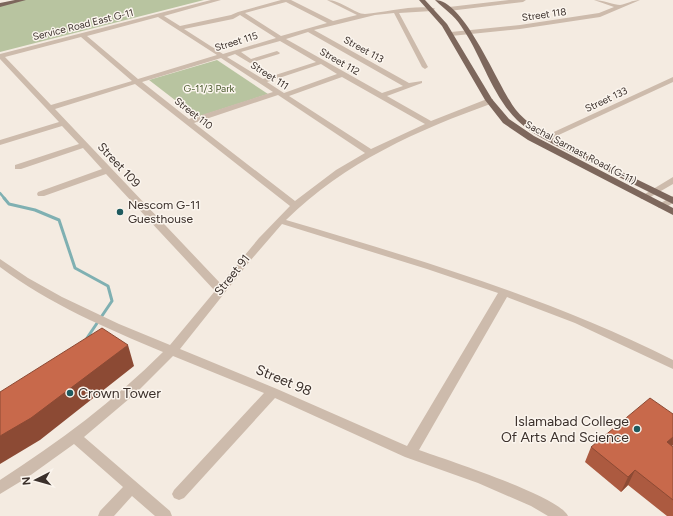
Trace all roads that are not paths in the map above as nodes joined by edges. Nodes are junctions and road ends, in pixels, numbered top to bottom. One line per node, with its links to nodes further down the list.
1 (24, 0): 10 (main road)
2 (218, 0): 16 (street, Service Road East G-11)
3 (287, 0): 15 (street); 18 (street)
4 (330, 0): 17 (street)
5 (422, 0): 12 (main road, Sachal Sarmast Road (G-11))
6 (438, 0): 13 (main road, Sachal Sarmast Road (G-11))
7 (523, 0): 13 (street)
8 (597, 0): 11 (street)
9 (637, 0): 11 (street, Street 118)
10 (1, 3)
11 (620, 7): 21 (street, Street 118)
12 (432, 9): 14 (street, Street 115); 22 (main road, Sachal Sarmast Road (G-11))
13 (449, 9): 21 (main road, Sachal Sarmast Road (G-11))
14 (396, 12): 17 (street, Street 115); 30 (street)
15 (240, 13): 19 (street); 24 (street, Street 112)
16 (159, 15): 19 (street, Street 111); 23 (street, Service Road East G-11)
17 (361, 15): 18 (street, Street 115)
18 (332, 23): 20 (street, Street 115)
19 (179, 28): 28 (street, Street 111)
20 (309, 30): 24 (street, Street 115); 36 (street, Street 113)
21 (469, 33): 22 (street, Street 118); 44 (main road, Sachal Sarmast Road (G-11))
22 (451, 34): 39 (main road, Sachal Sarmast Road (G-11))
23 (82, 35): 27 (street, Service Road East G-11); 33 (street, Street 110)
24 (280, 38): 25 (street, Street 115); 29 (street, Street 112)
25 (236, 52): 26 (street); 28 (street, Street 115)
26 (277, 53)
27 (0, 56): 40 (street, Street 109)
28 (221, 56): 33 (street, Street 115); 34 (street, Street 111)
29 (322, 62): 31 (street, Street 112); 34 (street)
30 (425, 67)
31 (343, 74): 37 (street); 38 (street, Street 112)
32 (673, 78): 44 (street, Street 133)
33 (137, 82): 40 (street, Street 115); 41 (street, Street 110)
34 (261, 82): 37 (street, Street 111)
35 (420, 82): 36 (street)
36 (410, 86): 38 (street)
37 (281, 94): 41 (street); 47 (street, Street 111)
38 (381, 96): 43 (street, Street 112)
39 (490, 102): 43 (street, Street 91); 53 (main road, Sachal Sarmast Road (G-11))
40 (49, 108): 42 (street, Street 109)
41 (189, 122): 55 (street, Street 110)
42 (64, 123): 45 (street); 46 (street, Street 109)
43 (432, 125): 47 (street, Street 91)
44 (547, 137): 51 (main road, Sachal Sarmast Road (G-11))
45 (0, 143)
46 (85, 146): 48 (street); 49 (street, Street 109)
47 (370, 152): 55 (street, Street 91)
48 (18, 167)
49 (108, 170): 52 (street); 60 (street, Street 109)
50 (673, 180): 51 (street)
51 (653, 192): 53 (street); 54 (main road, Sachal Sarmast Road (G-11))
52 (40, 194)
53 (644, 197): 56 (main road, Sachal Sarmast Road (G-11))
54 (672, 200): 56 (street)
55 (295, 206): 58 (street, Street 91)
56 (662, 206): 57 (main road, Sachal Sarmast Road (G-11))
57 (673, 212)
58 (280, 221): 60 (street, Street 91); 61 (street)
59 (0, 262): 62 (street, Street 98)
60 (220, 290): 62 (street, Street 91)
61 (504, 293): 63 (street); 66 (street)
62 (172, 350): 64 (street, Street 98); 65 (street, Street 91)
63 (673, 365)
64 (273, 392): 66 (street, Street 98); 69 (street)
65 (75, 437): 67 (street); 68 (street, Street 91)
66 (410, 454): 72 (street, Street 98)
67 (132, 487): 70 (street); 71 (street)
68 (0, 488)
69 (179, 494)
70 (105, 516)
71 (165, 516)
72 (561, 516)

